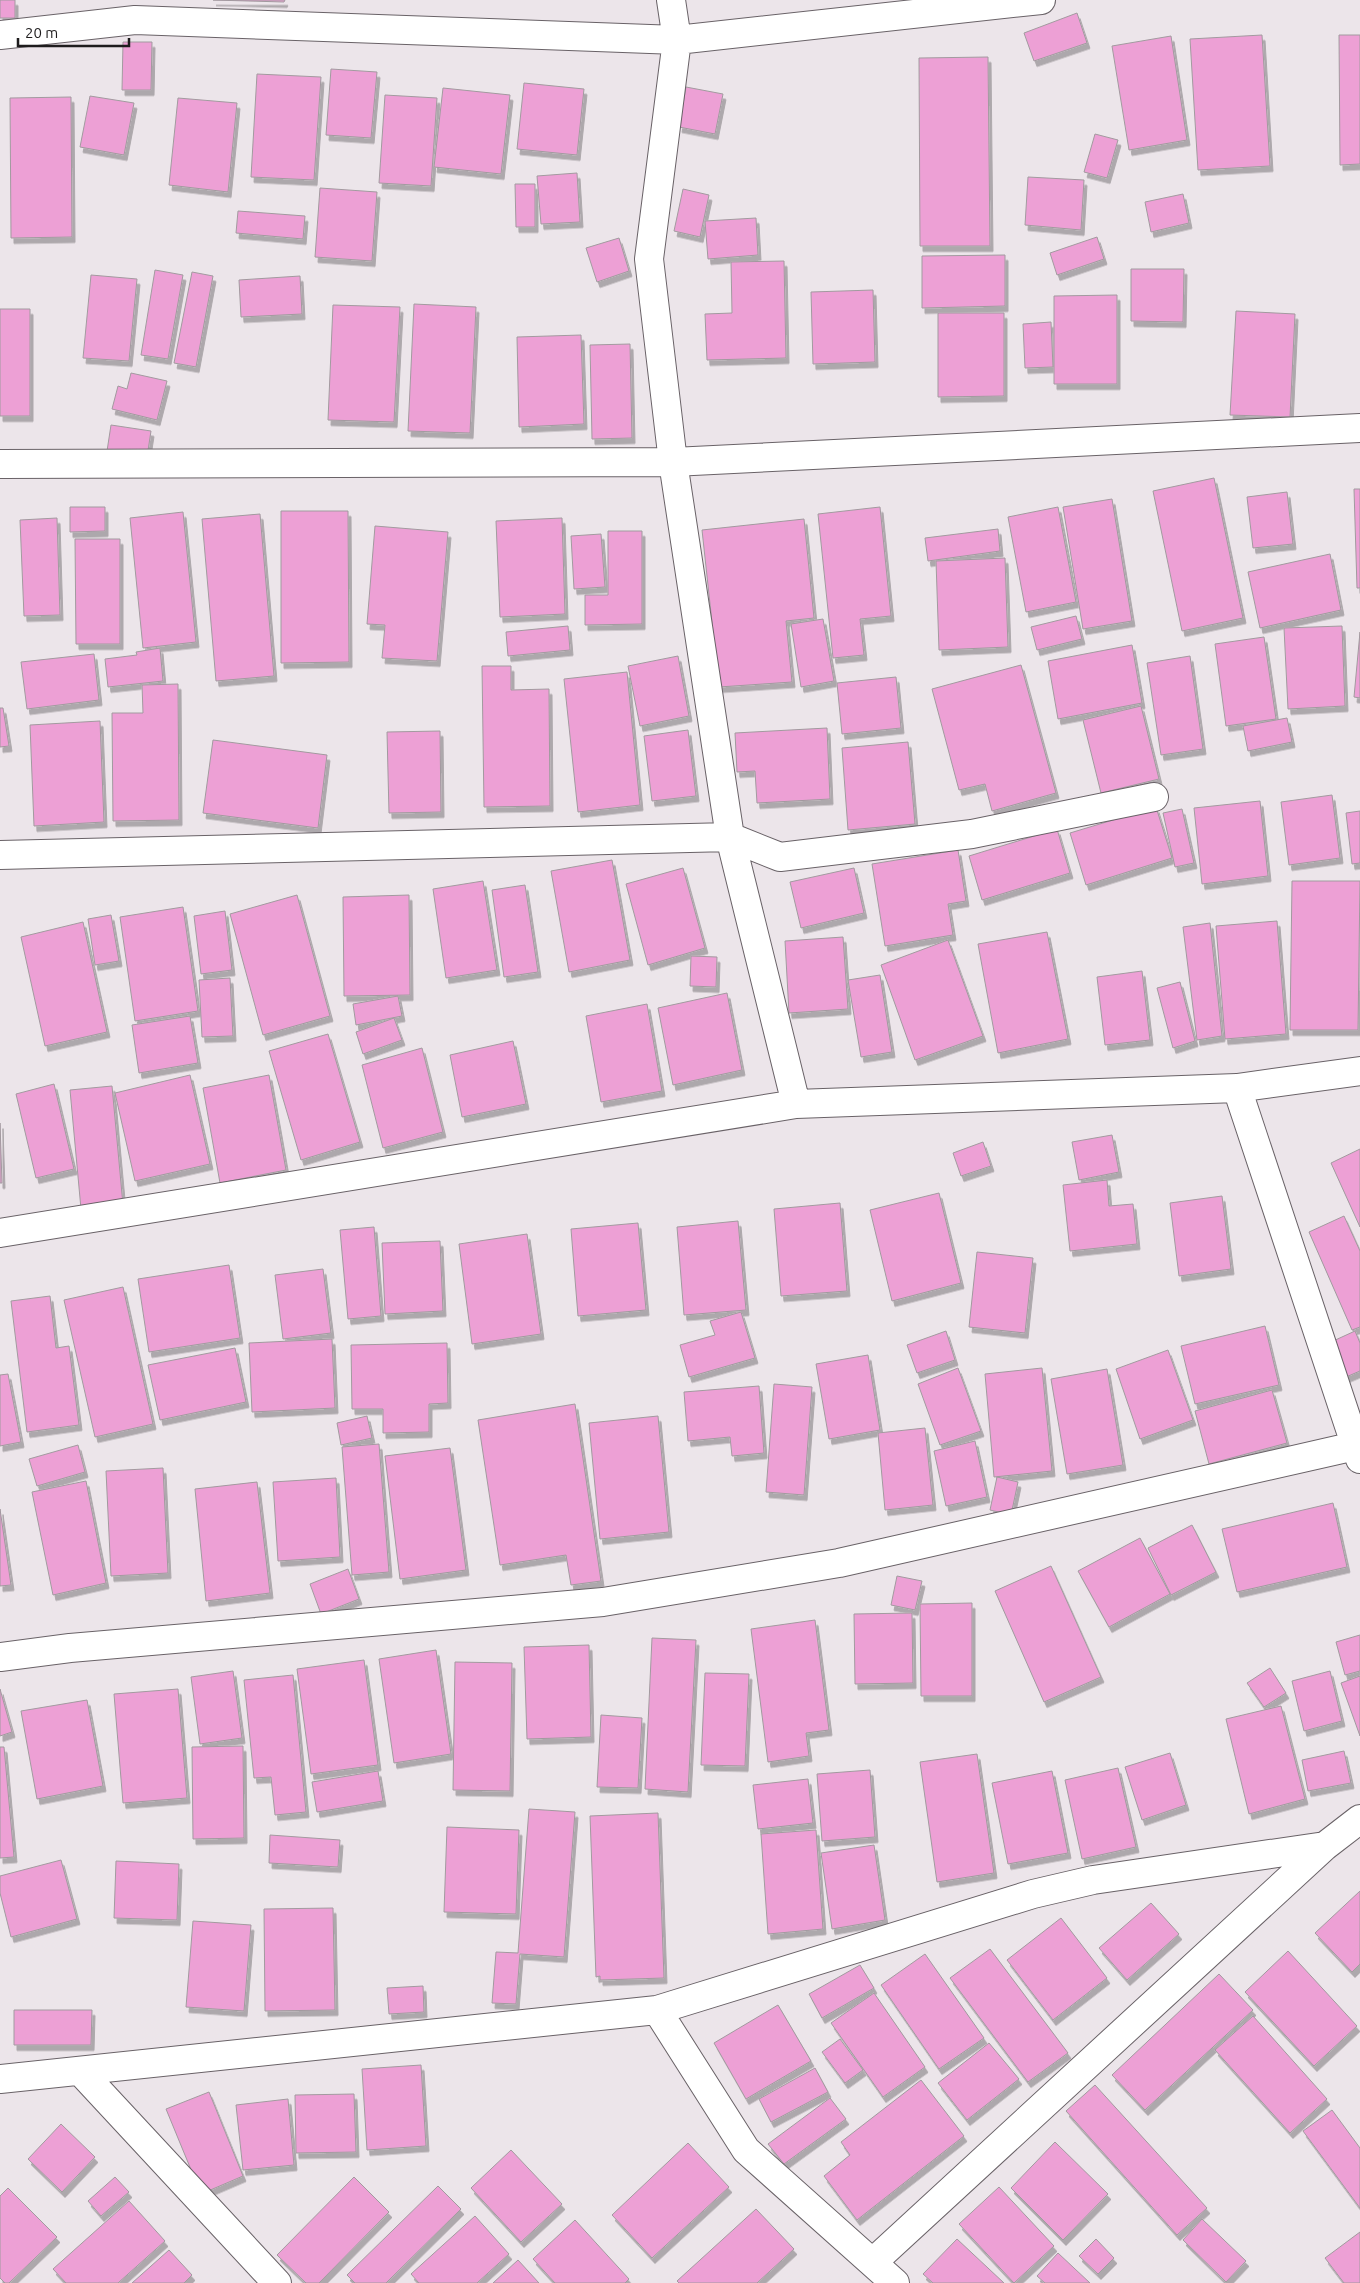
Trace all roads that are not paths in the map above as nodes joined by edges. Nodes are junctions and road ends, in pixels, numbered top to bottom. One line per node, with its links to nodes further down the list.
1 (671, 0): 5 (street)
2 (1041, 0): 5 (street)
3 (134, 10): 4 (street); 5 (street)
4 (0, 35)
5 (677, 40): 7 (street)
6 (1360, 428): 7 (street)
7 (673, 462): 8 (street); 10 (street)
8 (0, 464)
9 (1154, 797): 10 (street)
10 (730, 837): 11 (street); 14 (street)
11 (0, 855)
12 (1360, 1071): 13 (street)
13 (1237, 1088): 14 (street); 16 (street)
14 (796, 1104): 15 (street)
15 (0, 1233)
16 (1358, 1452): 17 (street)
17 (0, 1658)
18 (1360, 1819): 19 (street)
19 (1325, 1846): 20 (street); 23 (street)
20 (657, 2010): 21 (street); 23 (street)
21 (81, 2072): 22 (street); 24 (street)
22 (0, 2079)
23 (873, 2262): 25 (street)
24 (277, 2283)
25 (894, 2283)

